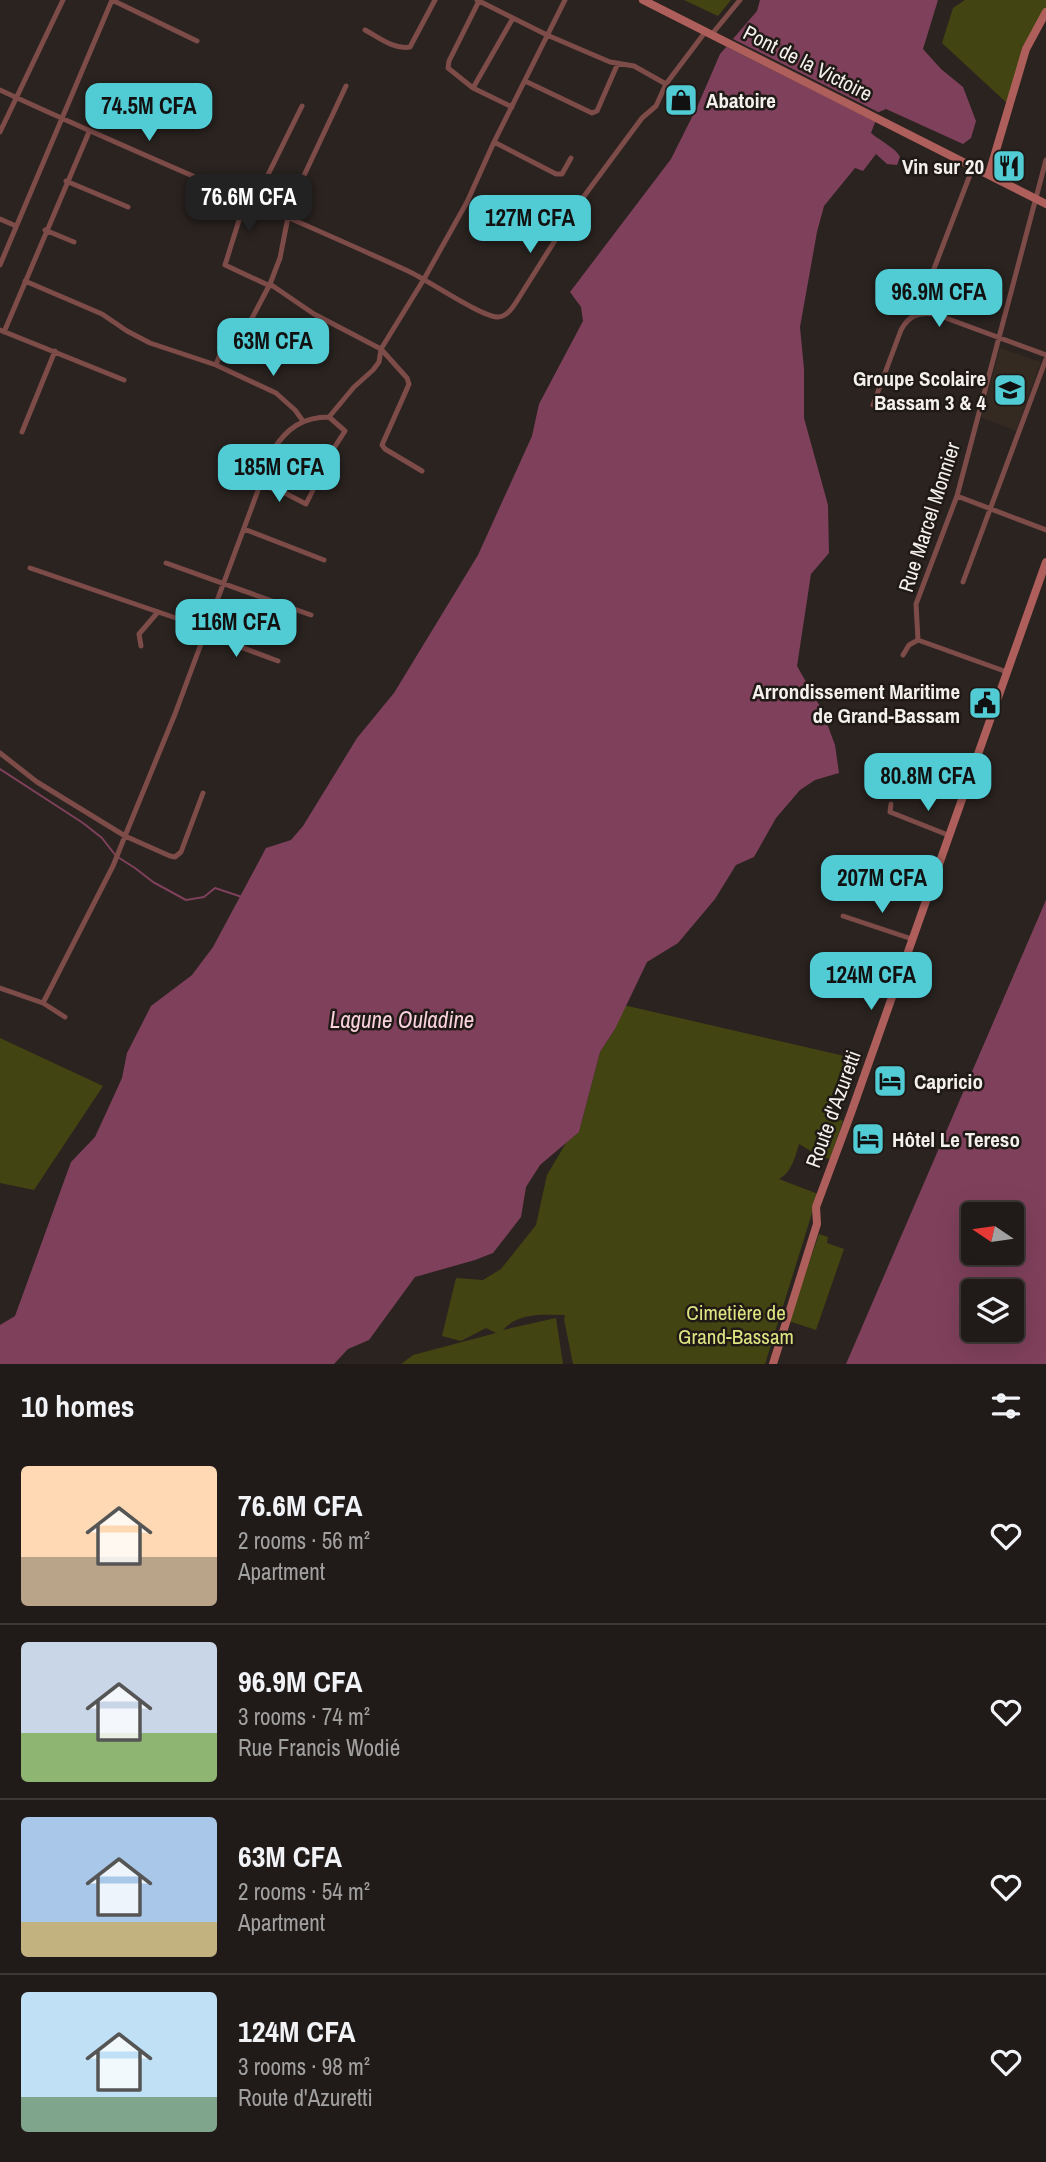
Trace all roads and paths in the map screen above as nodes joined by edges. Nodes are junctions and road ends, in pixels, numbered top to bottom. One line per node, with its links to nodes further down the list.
1 (63, 0): 21 (street)
2 (112, 0): 14 (street); 24 (street)
3 (435, 0): 11 (street)
4 (478, 0): 9 (street); 19 (street)
5 (565, 0): 12 (street)
6 (643, 0): 13 (street, Pont de la Victoire)
7 (740, 0): 13 (street)
8 (1046, 12): 10 (street)
9 (513, 18): 12 (street); 19 (street)
10 (1041, 29): 31 (street)
11 (365, 30)
12 (548, 34): 15 (street); 16 (street)
13 (713, 35): 17 (street); 30 (street, Pont de la Victoire)
14 (197, 41)
15 (618, 63): 16 (street); 17 (street)
16 (525, 81): 23 (street)
17 (666, 84): 44 (street)
18 (346, 86): 38 (street)
19 (473, 88): 23 (street)
20 (0, 90): 21 (street)
21 (16, 98): 24 (street); 25 (street)
22 (302, 106): 35 (street)
23 (512, 107): 27 (street)
24 (62, 120): 26 (street); 40 (street)
25 (0, 132)
26 (89, 132): 32 (street); 33 (street)
27 (494, 142): 28 (street); 44 (street)
28 (571, 158)
29 (1046, 160): 34 (street, Rue Marcel Monnier)
30 (974, 166): 31 (street, Pont de la Victoire); 47 (street)
31 (989, 174): 34 (street, Pont de la Victoire)
32 (66, 181): 37 (street); 41 (street)
33 (246, 198): 35 (street); 46 (street)
34 (1036, 198): 36 (street, Pont de la Victoire); 49 (street, Rue Marcel Monnier)
35 (255, 201): 38 (street)
36 (1046, 204)
37 (128, 207)
38 (286, 217): 44 (street); 46 (street)
39 (0, 219): 40 (street)
40 (16, 226): 43 (street)
41 (45, 230): 42 (street); 45 (street)
42 (74, 242)
43 (0, 265)
44 (424, 279): 50 (street)
45 (25, 281): 48 (street); 53 (street)
46 (270, 285): 50 (street); 53 (street)
47 (922, 312): 49 (street); 55 (street)
48 (2, 331): 51 (street)
49 (999, 338): 52 (street); 61 (street, Rue Marcel Monnier)
50 (381, 349): 56 (street); 59 (street)
51 (55, 351): 54 (street); 58 (street)
52 (1046, 357): 62 (street)
53 (216, 365): 57 (street)
54 (124, 380)
55 (873, 405)
56 (330, 417): 57 (street); 60 (street)
57 (303, 421): 60 (street)
58 (22, 432)
59 (422, 471)
60 (261, 485): 63 (street)
61 (957, 496): 62 (street); 74 (street, Rue Marcel Monnier)
62 (990, 509): 64 (street); 69 (street)
63 (244, 528): 65 (street); 70 (street)
64 (1046, 530)
65 (324, 560)
66 (1046, 562): 78 (street, Route d'Azuretti)
67 (166, 563): 70 (street)
68 (30, 568): 71 (street)
69 (963, 582)
70 (222, 583): 72 (street); 73 (street)
71 (158, 612): 73 (street); 75 (street)
72 (311, 615)
73 (204, 630): 77 (street); 83 (street)
74 (918, 640): 76 (street); 78 (street)
75 (141, 646)
76 (903, 655)
77 (278, 661)
78 (1007, 672): 82 (street, Route d'Azuretti)
79 (0, 753): 83 (street)
80 (203, 793): 83 (street)
81 (891, 804): 82 (street)
82 (948, 835): 85 (street, Route d'Azuretti)
83 (125, 836): 89 (street)
84 (896, 874): 85 (street)
85 (930, 885): 87 (street, Route d'Azuretti)
86 (844, 916): 87 (street)
87 (912, 939): 91 (street, Route d'Azuretti)
88 (0, 988): 89 (street)
89 (43, 1003): 90 (street)
90 (65, 1017)
91 (773, 1364)

